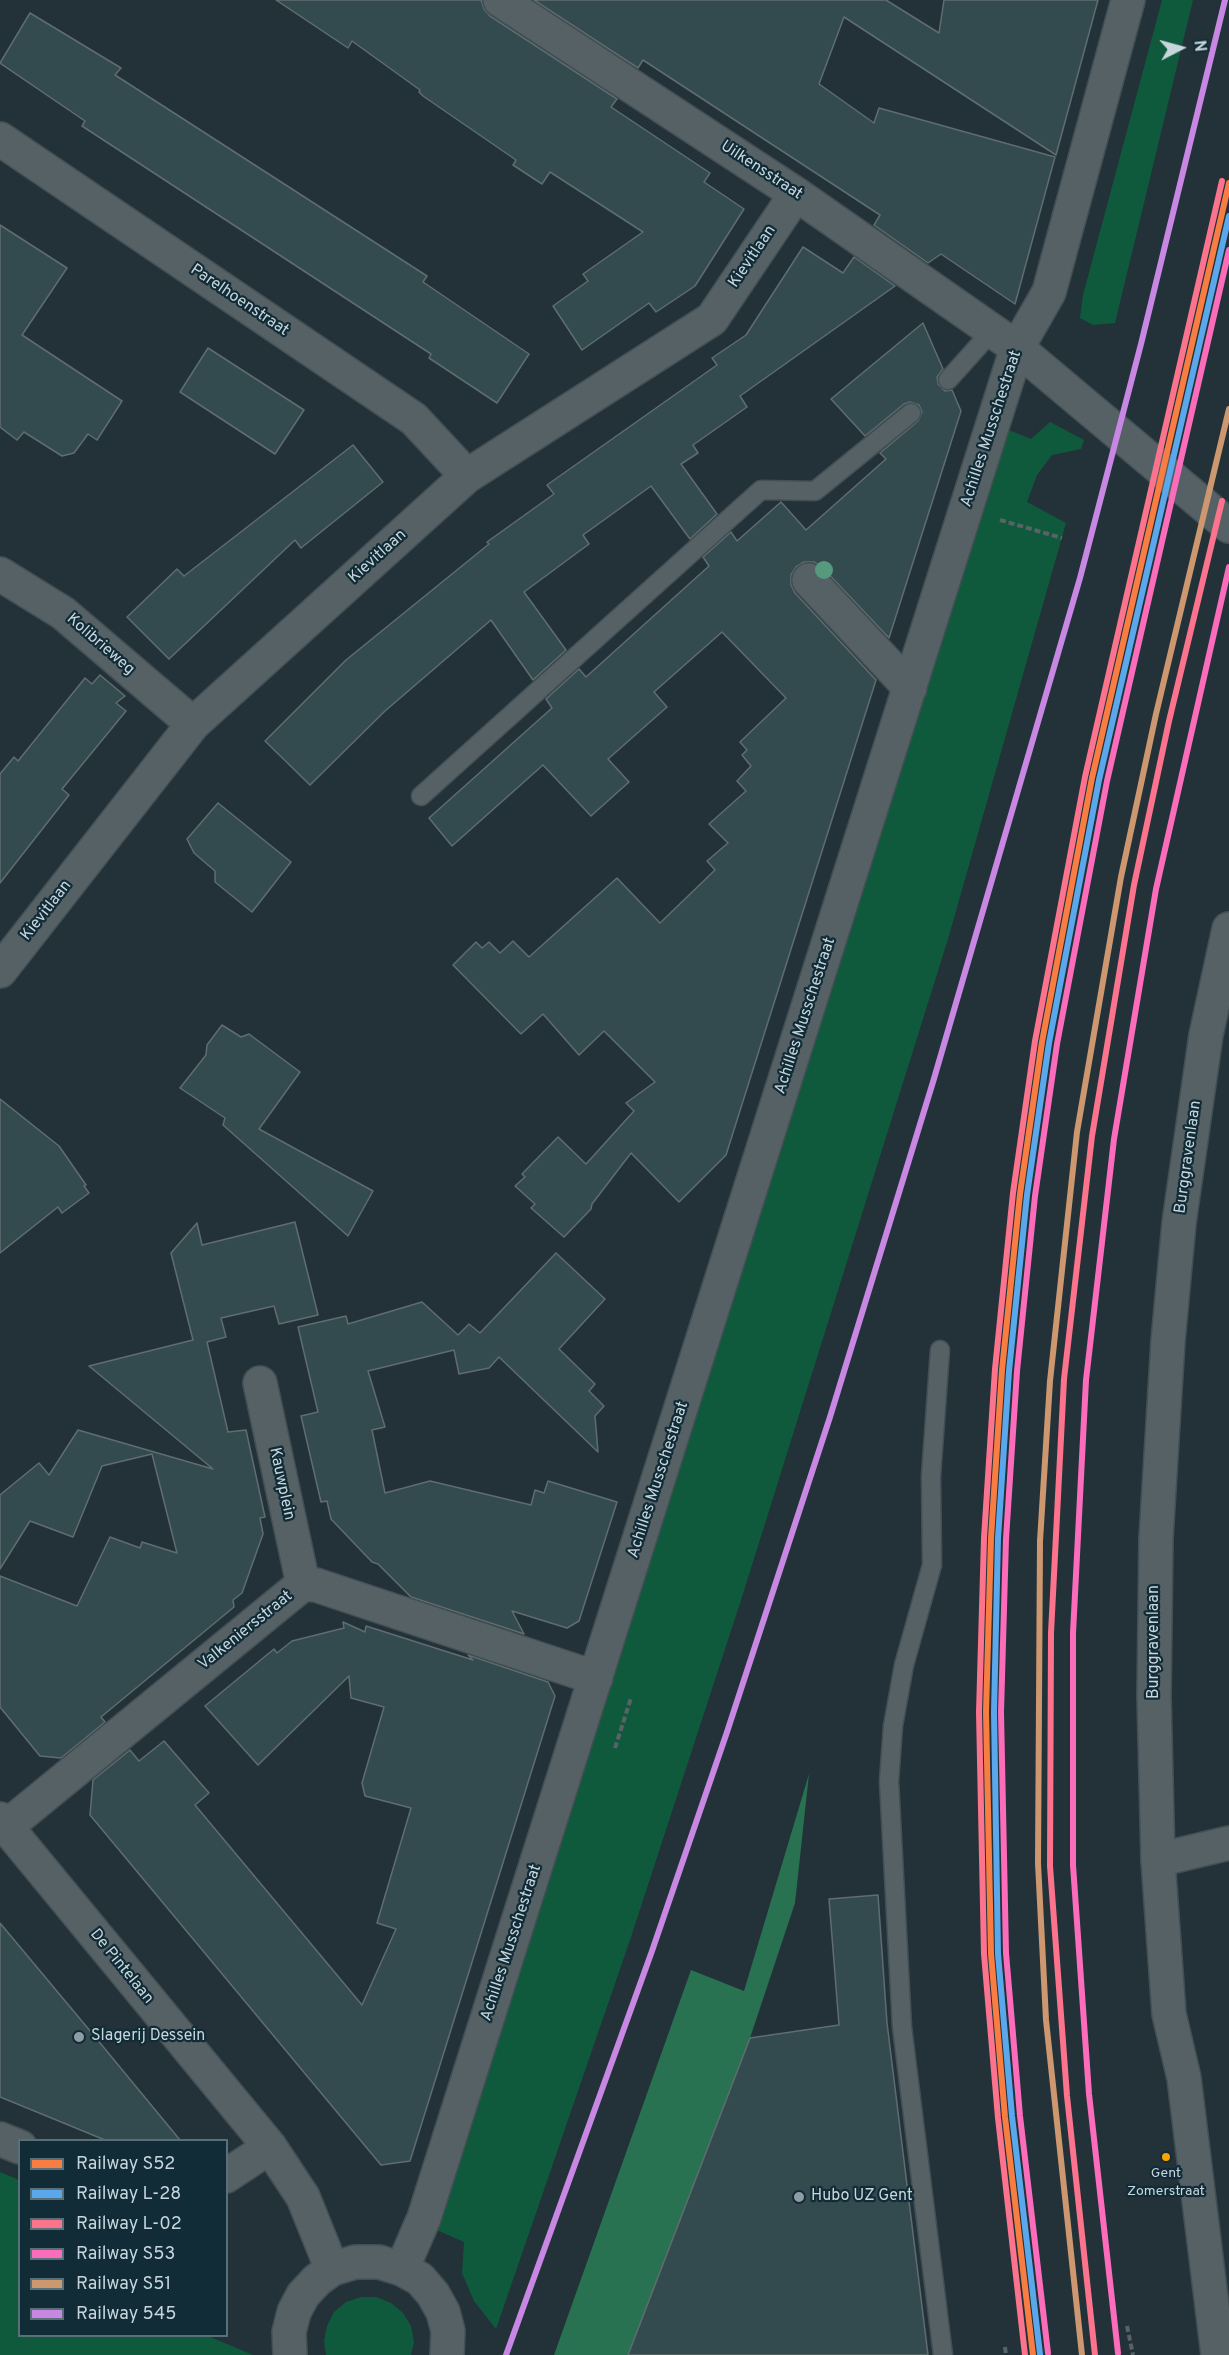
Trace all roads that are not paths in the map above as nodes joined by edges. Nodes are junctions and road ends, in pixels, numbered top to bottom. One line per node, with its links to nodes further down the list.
1 (500, 0): 4 (street, Uilkensstraat)
2 (1128, 0): 5 (street, Achilles Musschestraat)
3 (0, 140): 8 (street, Parelhoenstraat)
4 (796, 194): 5 (street, Uilkensstraat); 8 (street, Kievitlaan)
5 (1004, 340): 6 (lane); 9 (street, Uilkensstraat); 12 (street, Achilles Musschestraat)
6 (948, 380)
7 (911, 413): 14 (lane)
8 (467, 476): 13 (street, Kievitlaan)
9 (1229, 526)
10 (0, 574): 13 (street, Kolibrieweg)
11 (809, 580): 12 (street)
12 (910, 688): 20 (street, Achilles Musschestraat)
13 (193, 724): 16 (street, Kievitlaan)
14 (422, 796)
15 (1229, 929): 23 (street, Burggravenlaan)
16 (0, 971)
17 (939, 1350): 32 (lane)
18 (260, 1383): 19 (street, Kauwplein)
19 (303, 1584): 20 (street, Valkeniersstraat); 21 (street, Valkeniersstraat)
20 (596, 1678): 29 (street, Achilles Musschestraat)
21 (3, 1823): 26 (street, De Pintelaan)
22 (1229, 1843): 23 (street)
23 (1158, 1860): 33 (street, Burggravenlaan)
24 (0, 2139): 25 (street)
25 (18, 2146)
26 (270, 2147): 27 (street); 28 (street, De Pintelaan)
27 (228, 2175)
28 (332, 2269): 29 (street); 30 (street)
29 (402, 2269): 31 (street)
30 (290, 2355)
31 (447, 2355)
32 (943, 2355)
33 (1218, 2355)

